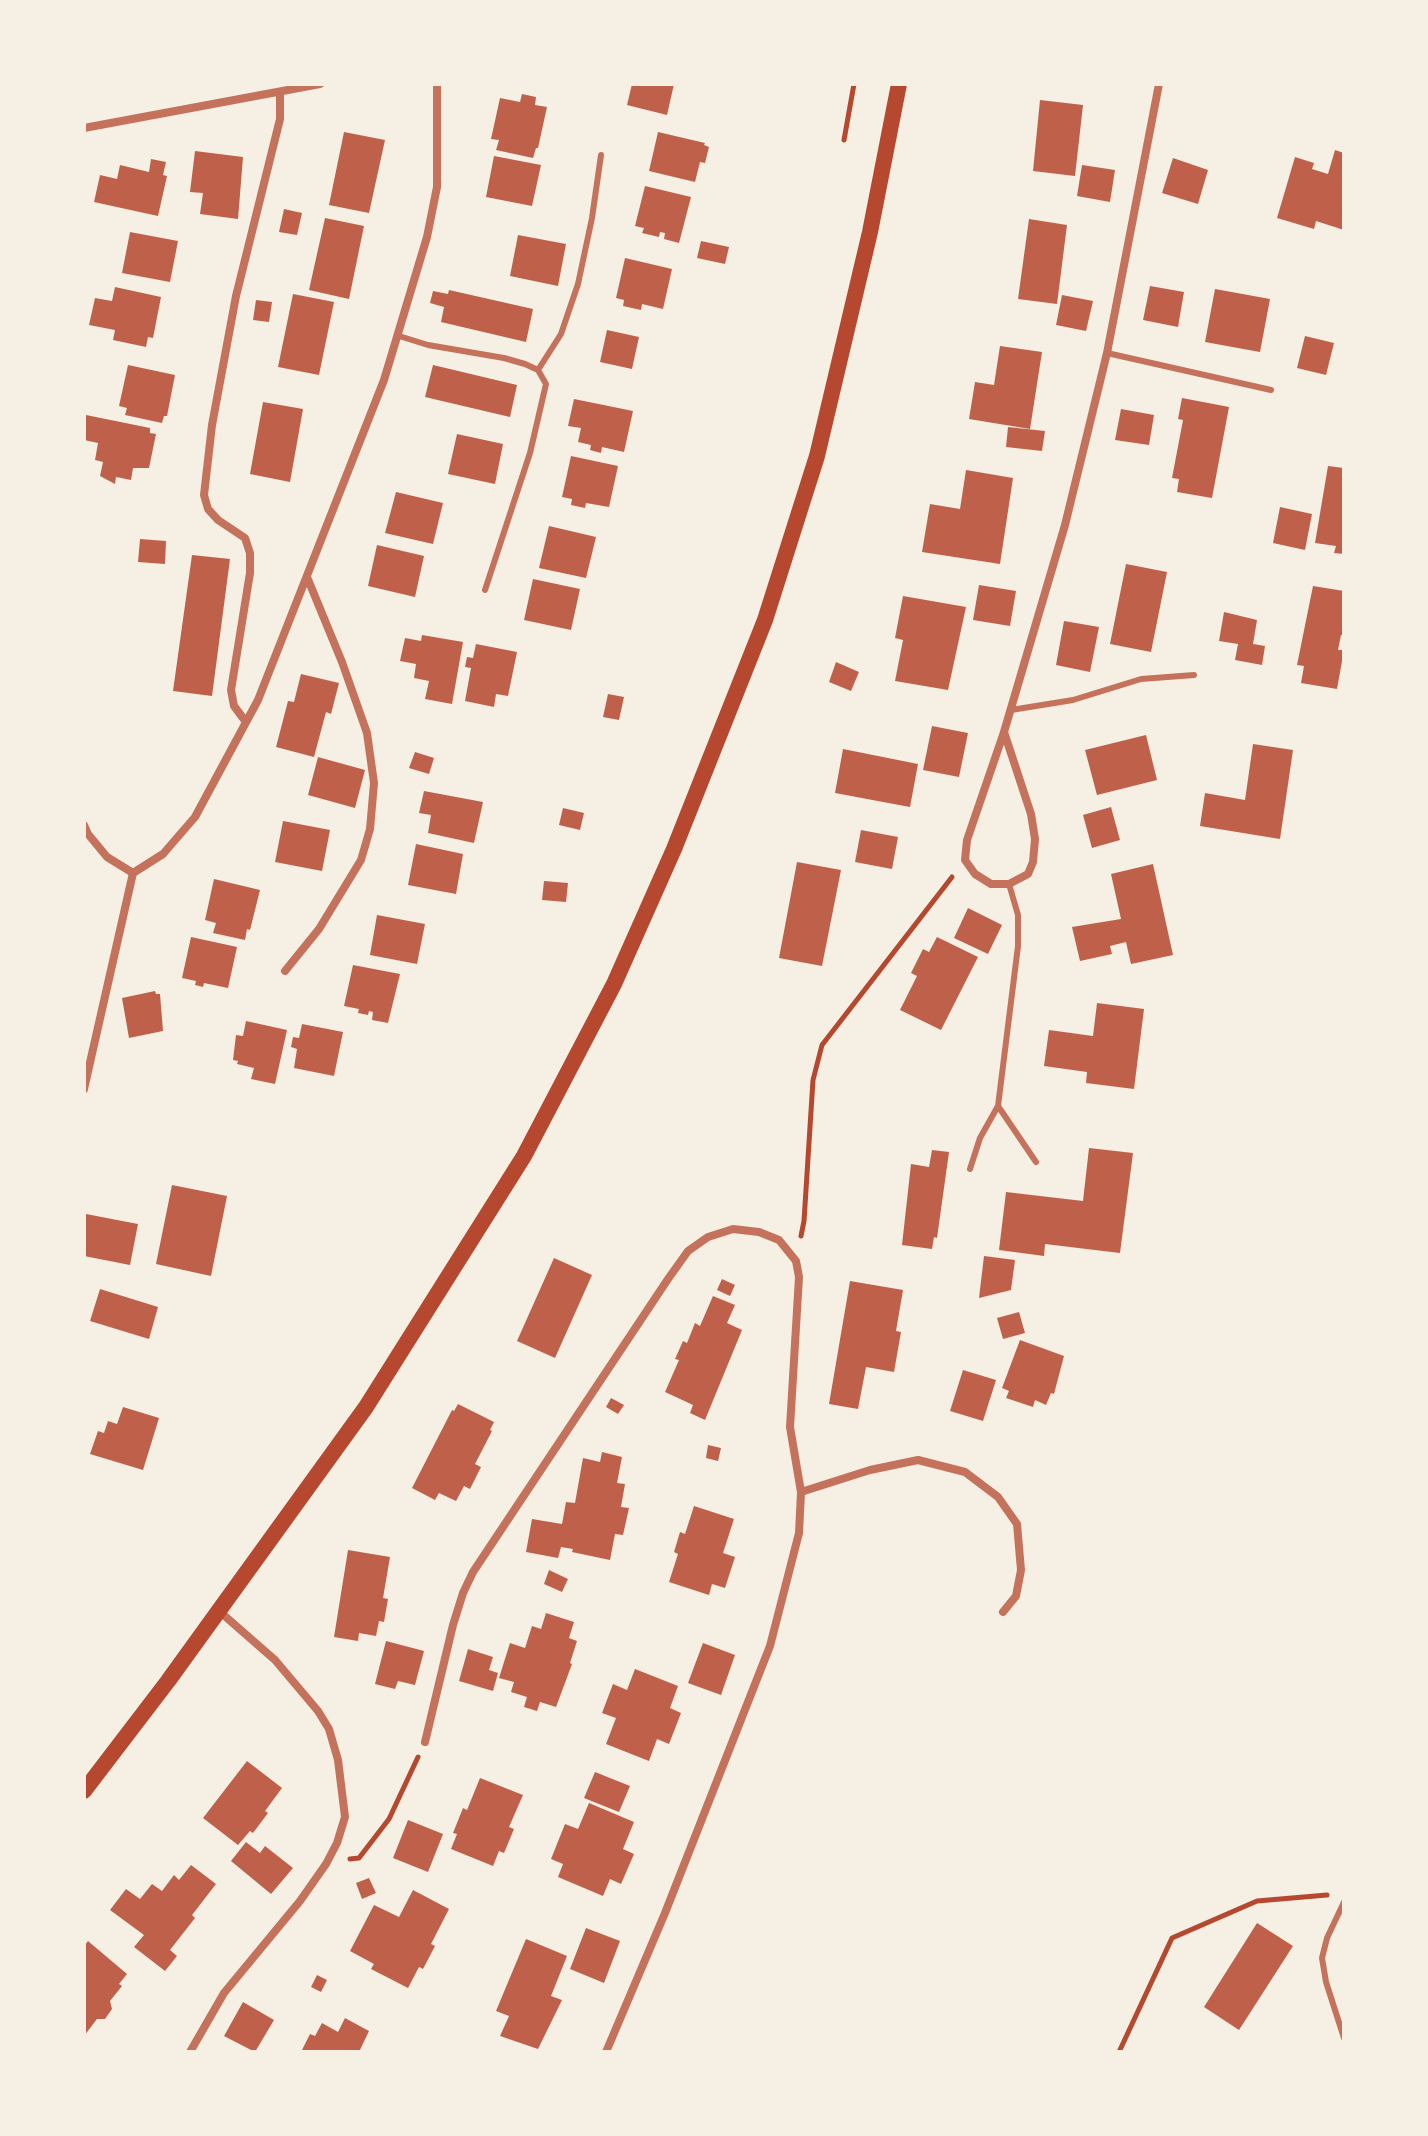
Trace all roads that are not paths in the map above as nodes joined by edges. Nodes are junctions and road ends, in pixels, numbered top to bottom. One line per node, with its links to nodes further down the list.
1 (320, 84): 5 (street)
2 (437, 84): 8 (street)
3 (899, 84): 27 (main road)
4 (1159, 84): 9 (street)
5 (280, 92): 6 (street); 16 (street)
6 (84, 128)
7 (601, 155): 10 (lane)
8 (399, 336): 10 (lane); 12 (street)
9 (1107, 353): 11 (lane); 15 (street)
10 (538, 370): 13 (lane)
11 (1271, 390)
12 (306, 576): 16 (street); 21 (street)
13 (485, 590)
14 (1194, 675): 15 (lane)
15 (1011, 710): 17 (street)
16 (246, 722): 19 (street)
17 (1004, 732): 20 (street); 20 (street)
18 (84, 825): 19 (street)
19 (133, 873): 22 (street)
20 (1009, 884): 23 (lane)
21 (285, 971)
22 (84, 1089)
23 (998, 1106): 24 (lane); 25 (lane)
24 (1036, 1162)
25 (970, 1169)
26 (801, 1492): 28 (street); 29 (street); 34 (street)
27 (219, 1611): 30 (main road); 33 (street)
28 (1003, 1612)
29 (425, 1742)
30 (84, 1791)
31 (1344, 1902): 32 (lane)
32 (1344, 2038)
33 (190, 2052)
34 (606, 2052)

